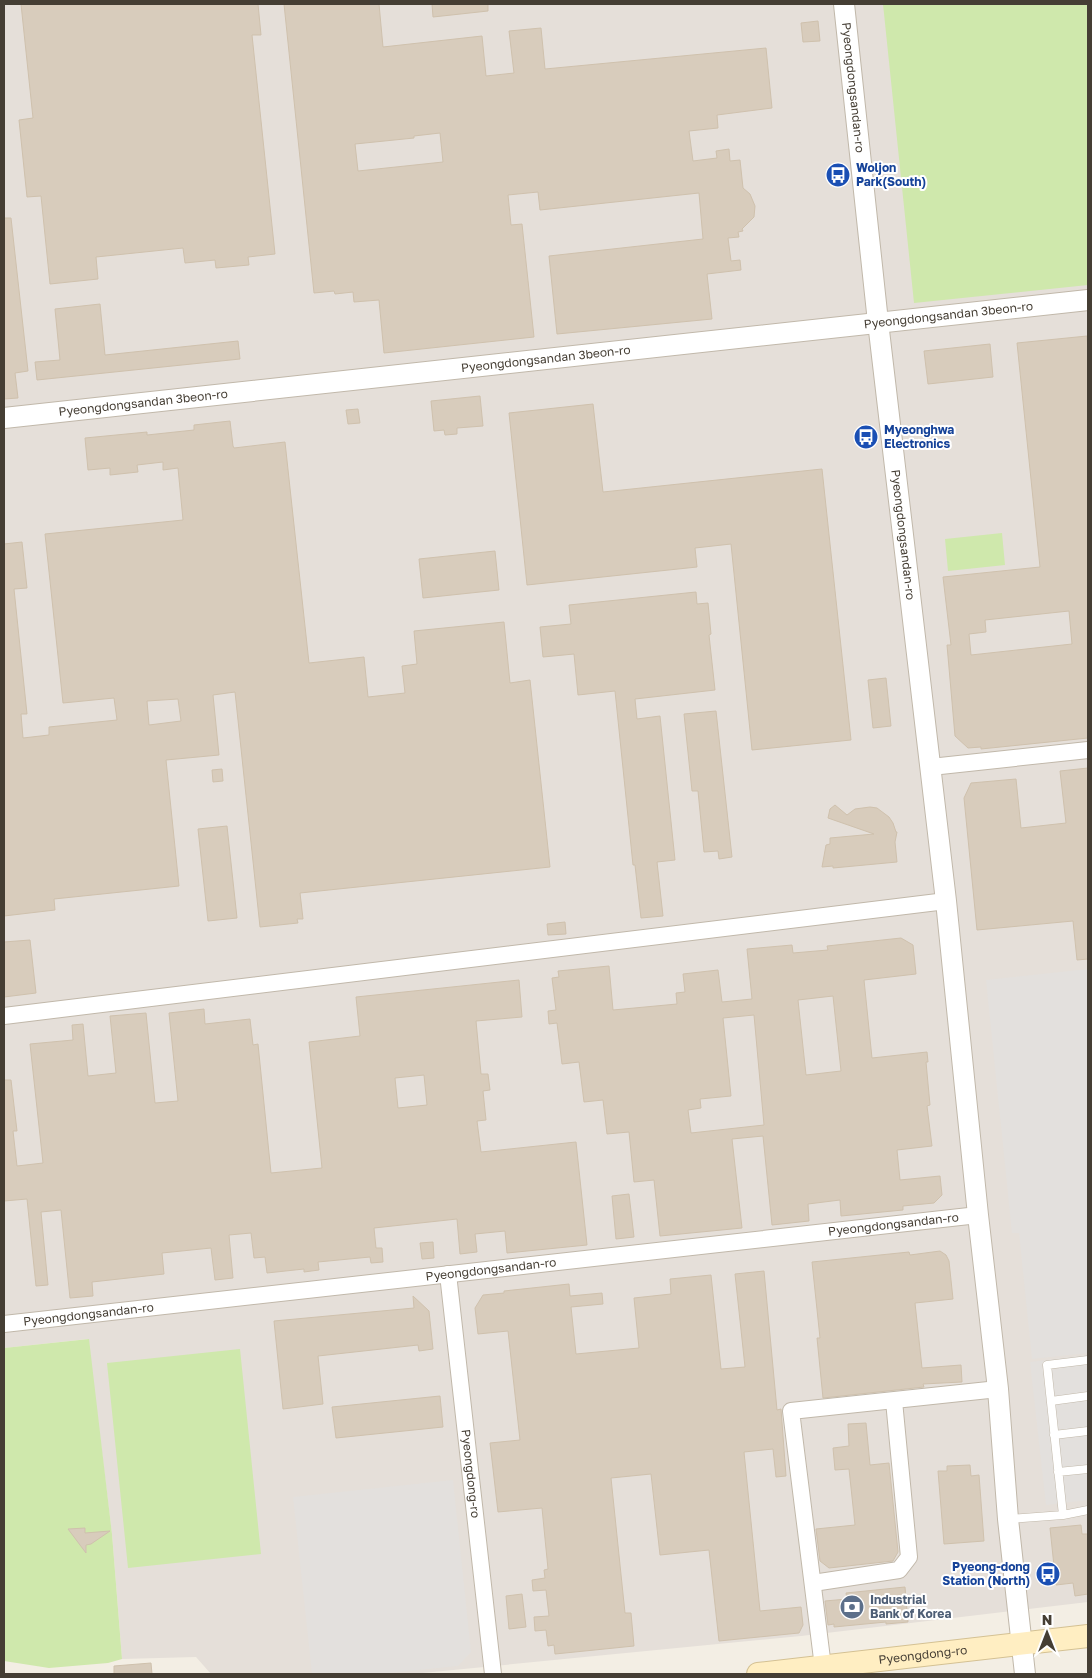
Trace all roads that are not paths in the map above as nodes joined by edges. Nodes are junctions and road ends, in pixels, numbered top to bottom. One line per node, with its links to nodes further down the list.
1 (844, 4): 3 (street, Pyeongdongsandan-ro)
2 (1088, 300): 3 (street, Pyeongdongsandan 3beon-ro)
3 (878, 322): 4 (street, Pyeongdongsandan 3beon-ro); 6 (street, Pyeongdongsandan-ro)
4 (4, 418)
5 (1088, 750): 6 (street)
6 (931, 767): 7 (street, Pyeongdongsandan-ro)
7 (946, 901): 8 (street); 9 (street, Pyeongdongsandan-ro)
8 (4, 1016)
9 (978, 1215): 10 (street, Pyeongdongsandan-ro); 13 (street, Pyeongdongsandan-ro)
10 (448, 1274): 11 (street, Pyeongdongsandan-ro); 28 (street, Pyeongdong-ro)
11 (4, 1324)
12 (1088, 1360): 15 (lane)
13 (998, 1389): 16 (street); 23 (street, Pyeongdongsandan-ro)
14 (1088, 1396): 15 (lane)
15 (1050, 1400): 18 (lane)
16 (894, 1401): 24 (street); 24 (street)
17 (1088, 1431): 18 (lane)
18 (1054, 1435): 20 (lane)
19 (1088, 1469): 20 (lane)
20 (1058, 1472): 22 (lane)
21 (1088, 1510): 22 (lane)
22 (1063, 1514): 23 (lane)
23 (1008, 1519): 26 (street, Pyeongdongsandan-ro)
24 (813, 1582): 27 (street)
25 (1088, 1636): 26 (main road, Pyeongdong-ro)
26 (1022, 1643): 27 (main road, Pyeongdong-ro); 30 (street, Pyeongdongsandan-ro)
27 (823, 1667): 29 (main road, Pyeongdong-ro)
28 (494, 1674)
29 (758, 1674)
30 (1025, 1674)

